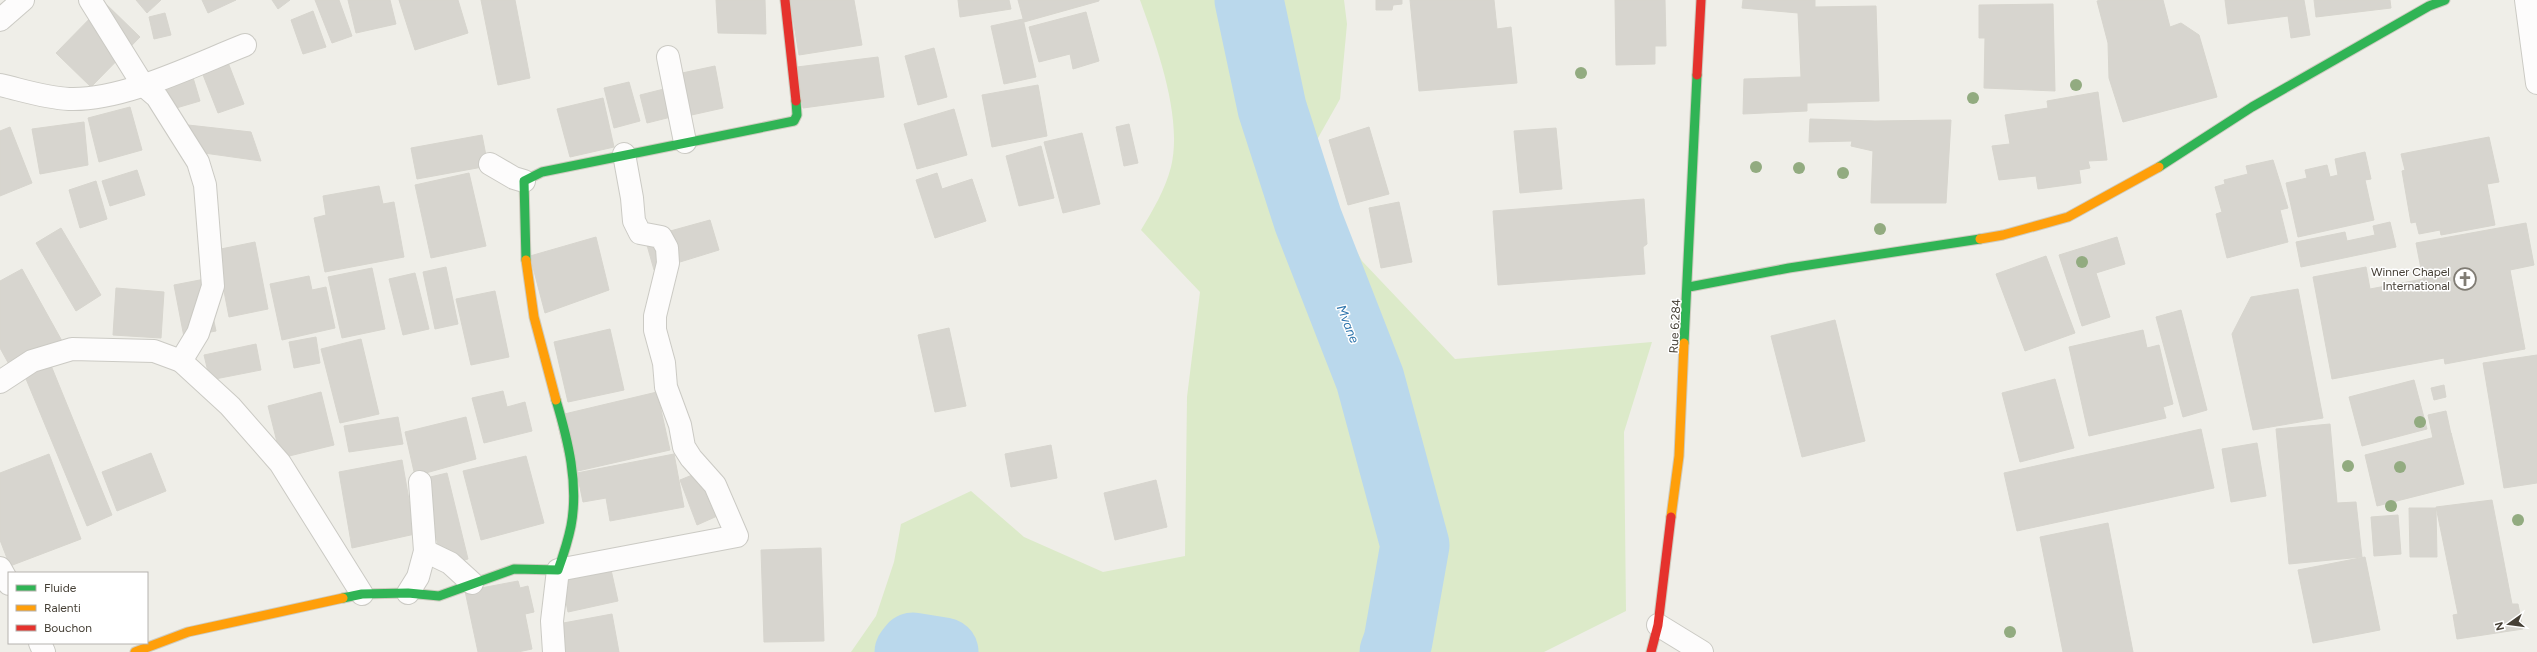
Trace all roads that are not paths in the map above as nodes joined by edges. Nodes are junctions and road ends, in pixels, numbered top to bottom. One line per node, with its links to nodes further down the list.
1 (23, 0): 7 (street)
2 (90, 0): 12 (street)
3 (785, 0): 13 (street)
4 (1701, 0): 17 (street, Rue 6.284)
5 (2445, 0): 17 (street)
6 (2526, 0): 10 (street)
7 (0, 20)
8 (245, 45): 12 (street)
9 (668, 57): 13 (street)
10 (2537, 83)
11 (0, 85): 12 (street)
12 (144, 85): 18 (street)
13 (686, 142): 14 (street)
14 (624, 154): 16 (street); 23 (street)
15 (490, 164): 16 (street)
16 (524, 181): 23 (street)
17 (1689, 287): 28 (street, Rue 6.284)
18 (181, 361): 19 (street); 27 (street)
19 (0, 382)
20 (420, 482): 21 (street)
21 (426, 551): 25 (street); 26 (street)
22 (0, 568): 24 (street)
23 (558, 570): 25 (street); 30 (street)
24 (8, 582)
25 (472, 583): 26 (street)
26 (408, 593): 27 (street)
27 (362, 594): 29 (street)
28 (1658, 625): 31 (street, Rue 6.284); 32 (street)
29 (135, 652)
30 (554, 652)
31 (1651, 652)
32 (1702, 652)

